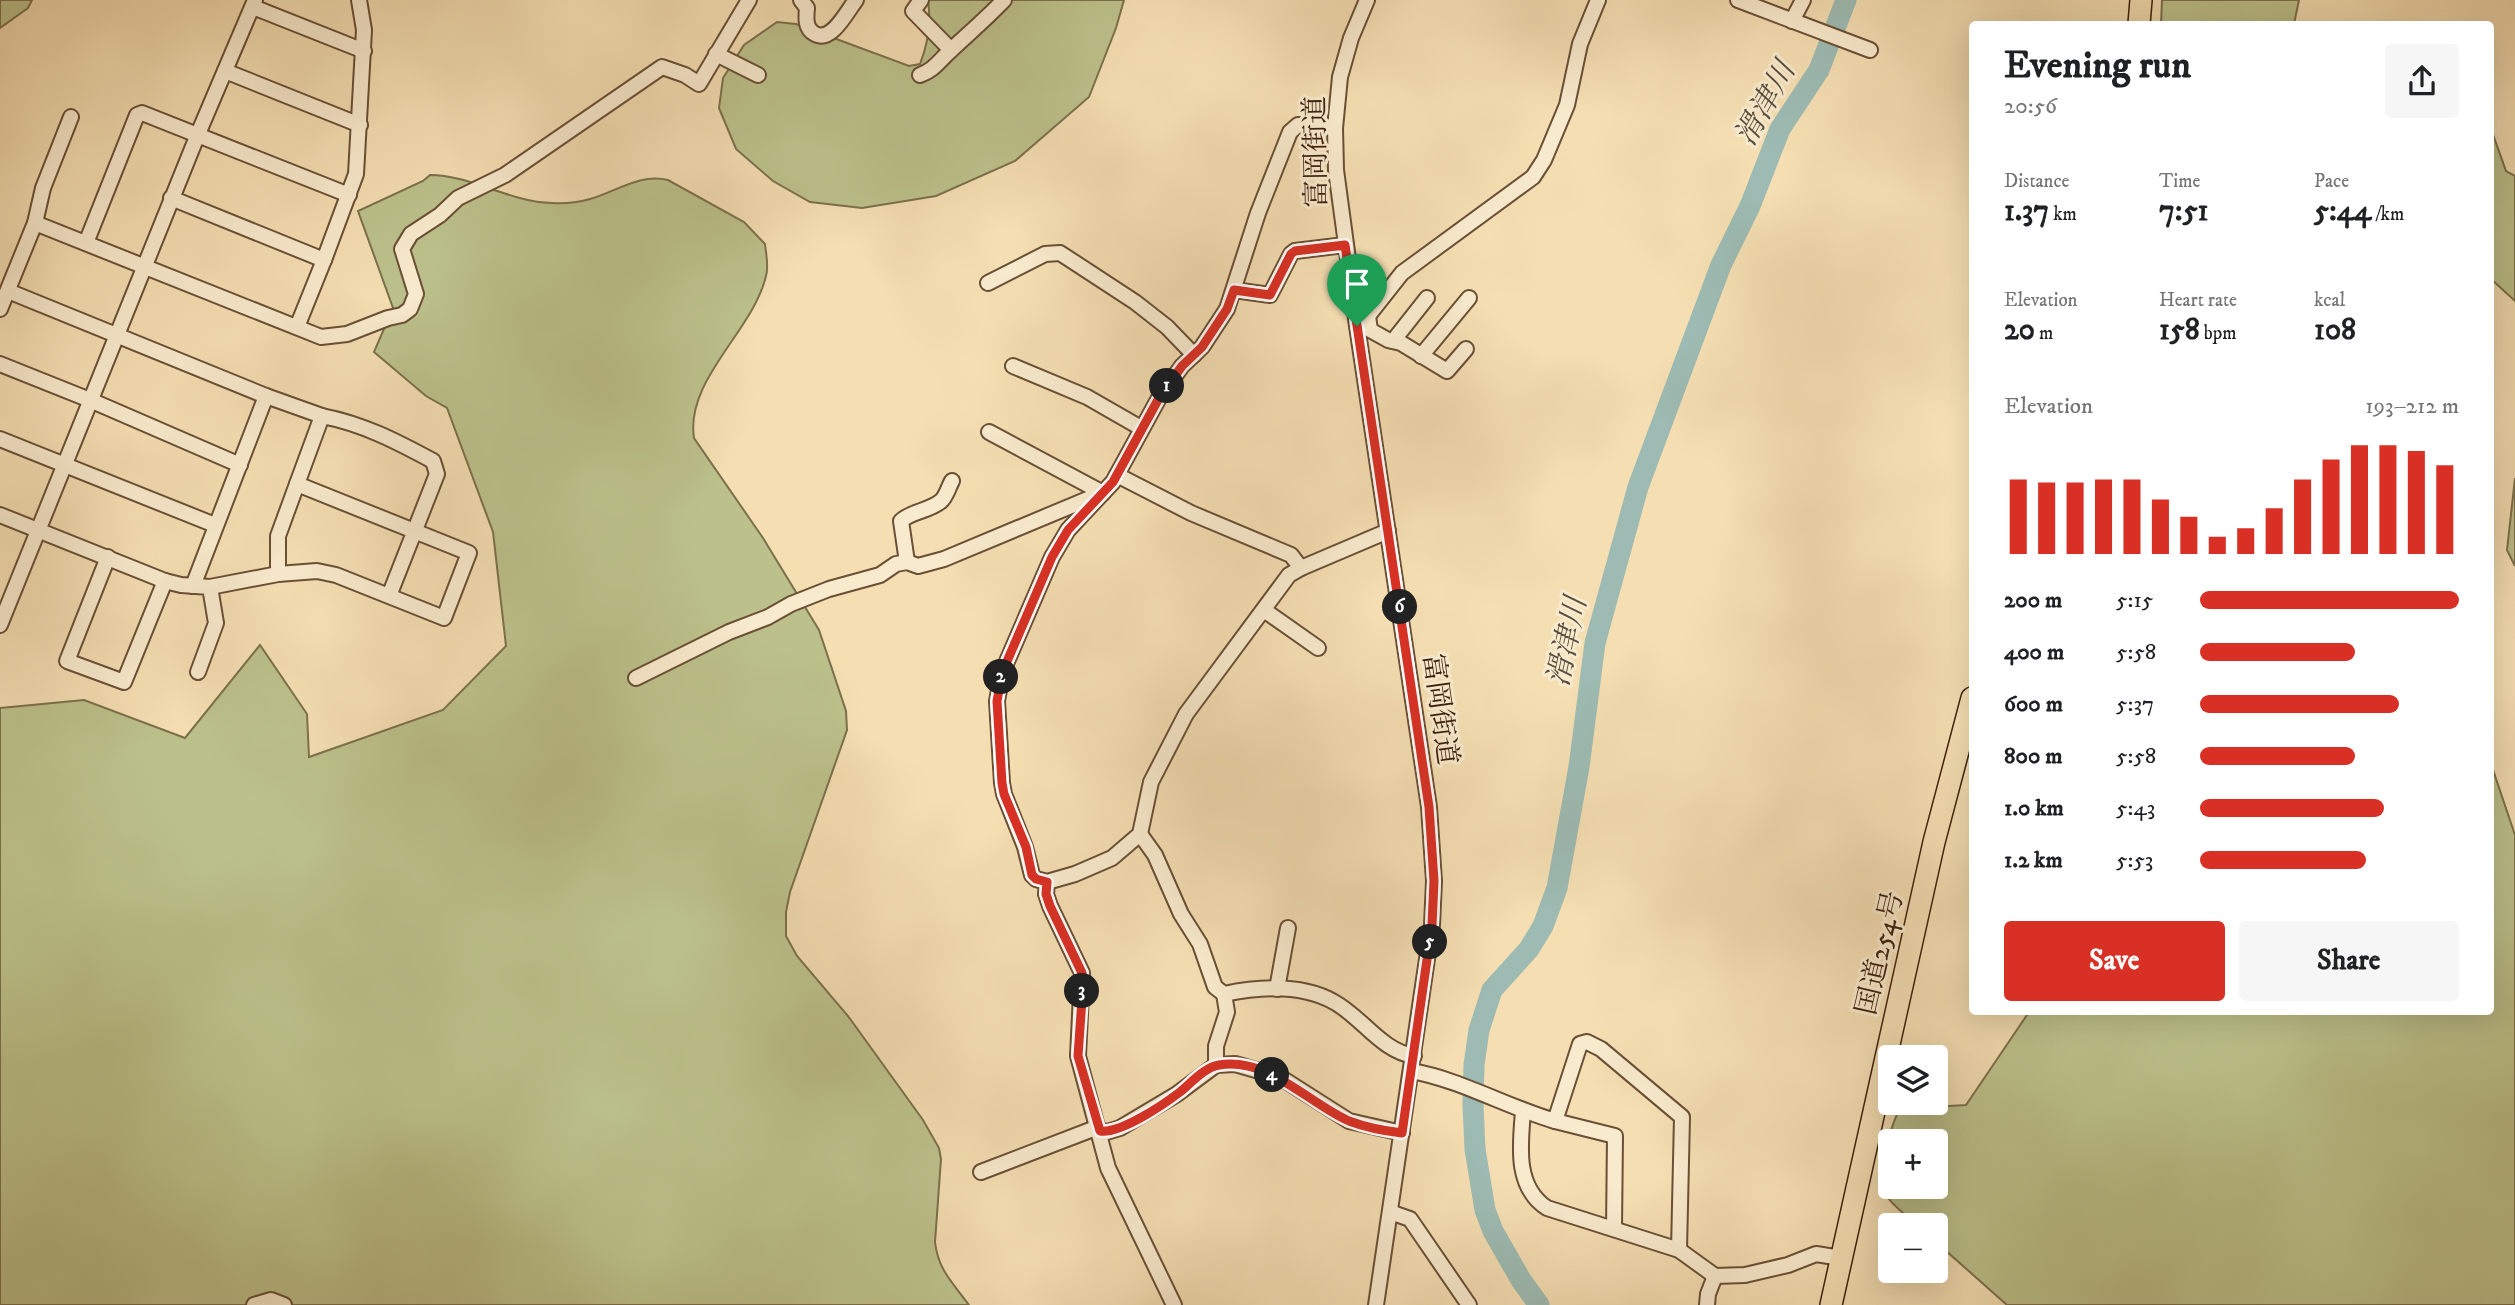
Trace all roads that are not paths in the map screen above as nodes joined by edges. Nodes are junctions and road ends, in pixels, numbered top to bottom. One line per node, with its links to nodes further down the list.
1 (359, 0): 17 (street)
2 (748, 0): 18 (street)
3 (801, 0): 4 (street)
4 (856, 0)
5 (921, 0): 16 (street)
6 (1004, 0): 16 (street)
7 (1367, 0): 24 (street, 富岡街道)
8 (1598, 0): 39 (street)
9 (1738, 0): 14 (street)
10 (1804, 0): 14 (street)
11 (2141, 0): 13 (highway)
12 (254, 3): 17 (street); 19 (street)
13 (2139, 21)
14 (1795, 22): 15 (street)
15 (1868, 49)
16 (951, 50): 21 (street)
17 (363, 51): 23 (street)
18 (716, 54): 20 (street); 40 (street)
19 (225, 71): 23 (street); 25 (street)
20 (758, 75)
21 (920, 75)
22 (71, 117): 28 (street)
23 (360, 125): 26 (street)
24 (1335, 128): 30 (street, 富岡街道); 34 (street)
25 (198, 134): 26 (street); 27 (street); 29 (street)
26 (349, 195): 31 (street)
27 (172, 198): 31 (street); 32 (street)
28 (35, 223): 29 (street); 35 (street)
29 (86, 243): 32 (street)
30 (1345, 245): 34 (street); 39 (street, 富岡街道)
31 (324, 260): 40 (street)
32 (144, 266): 40 (street); 41 (street)
33 (988, 283): 44 (street)
34 (1234, 290): 44 (street)
35 (8, 291): 38 (street); 41 (street)
36 (1427, 298): 42 (street)
37 (1469, 298): 45 (street)
38 (0, 309)
39 (1362, 321): 42 (street); 64 (street, 富岡街道)
40 (297, 327)
41 (116, 335): 48 (street); 49 (street)
42 (1393, 341): 45 (street)
43 (1466, 349): 45 (street)
44 (1194, 355): 51 (street)
45 (1421, 356)
46 (0, 364): 49 (street)
47 (1013, 366): 51 (street)
48 (266, 396): 50 (street); 55 (street)
49 (90, 400): 54 (street); 55 (street)
50 (322, 416): 58 (street); 63 (street)
51 (1141, 428): 56 (street)
52 (989, 432): 59 (street)
53 (0, 439): 54 (street)
54 (64, 464): 61 (street); 62 (street)
55 (240, 465): 61 (street)
56 (1117, 475): 59 (street); 67 (street)
57 (952, 481): 66 (street)
58 (297, 484): 63 (street); 68 (street)
59 (1103, 493): 66 (street); 80 (street)
60 (0, 514): 62 (street)
61 (215, 526): 70 (street)
62 (38, 530): 65 (street); 74 (street)
63 (415, 531): 72 (street); 72 (street)
64 (1388, 531): 67 (street); 84 (street, 富岡街道)
65 (107, 558): 69 (street); 69 (street)
66 (906, 562): 77 (street)
67 (1301, 568): 73 (street)
68 (278, 574): 71 (street); 72 (street)
69 (165, 581): 70 (street)
70 (193, 586): 71 (street)
71 (210, 587): 76 (street)
72 (389, 596)
73 (1264, 610): 75 (street); 79 (street)
74 (0, 625)
75 (1318, 648)
76 (198, 672)
77 (636, 678)
78 (1969, 709): 95 (highway, 国道254号)
79 (1140, 834): 80 (street); 83 (street)
80 (1047, 882): 89 (street)
81 (1288, 928): 82 (street)
82 (1277, 989): 83 (street); 84 (street)
83 (1224, 994): 85 (street)
84 (1414, 1056): 86 (street, 富岡街道)
85 (1216, 1065): 89 (street); 90 (street)
86 (1411, 1071): 87 (street); 90 (street, 富岡街道)
87 (1520, 1111): 88 (street); 93 (street)
88 (1555, 1121): 93 (street); 94 (street)
89 (1100, 1131): 91 (street); 99 (street)
90 (1402, 1133): 92 (street, 富岡街道)
91 (981, 1172)
92 (1390, 1212): 100 (street, 富岡街道); 101 (street)
93 (1614, 1229): 94 (street)
94 (1679, 1250): 96 (street)
95 (1841, 1258): 96 (street); 103 (highway, 国道254号)
96 (1715, 1276): 102 (street)
97 (254, 1305): 98 (street)
98 (284, 1305)
99 (1174, 1305)
100 (1376, 1305)
101 (1469, 1305)
102 (1707, 1305)
103 (1831, 1305)

